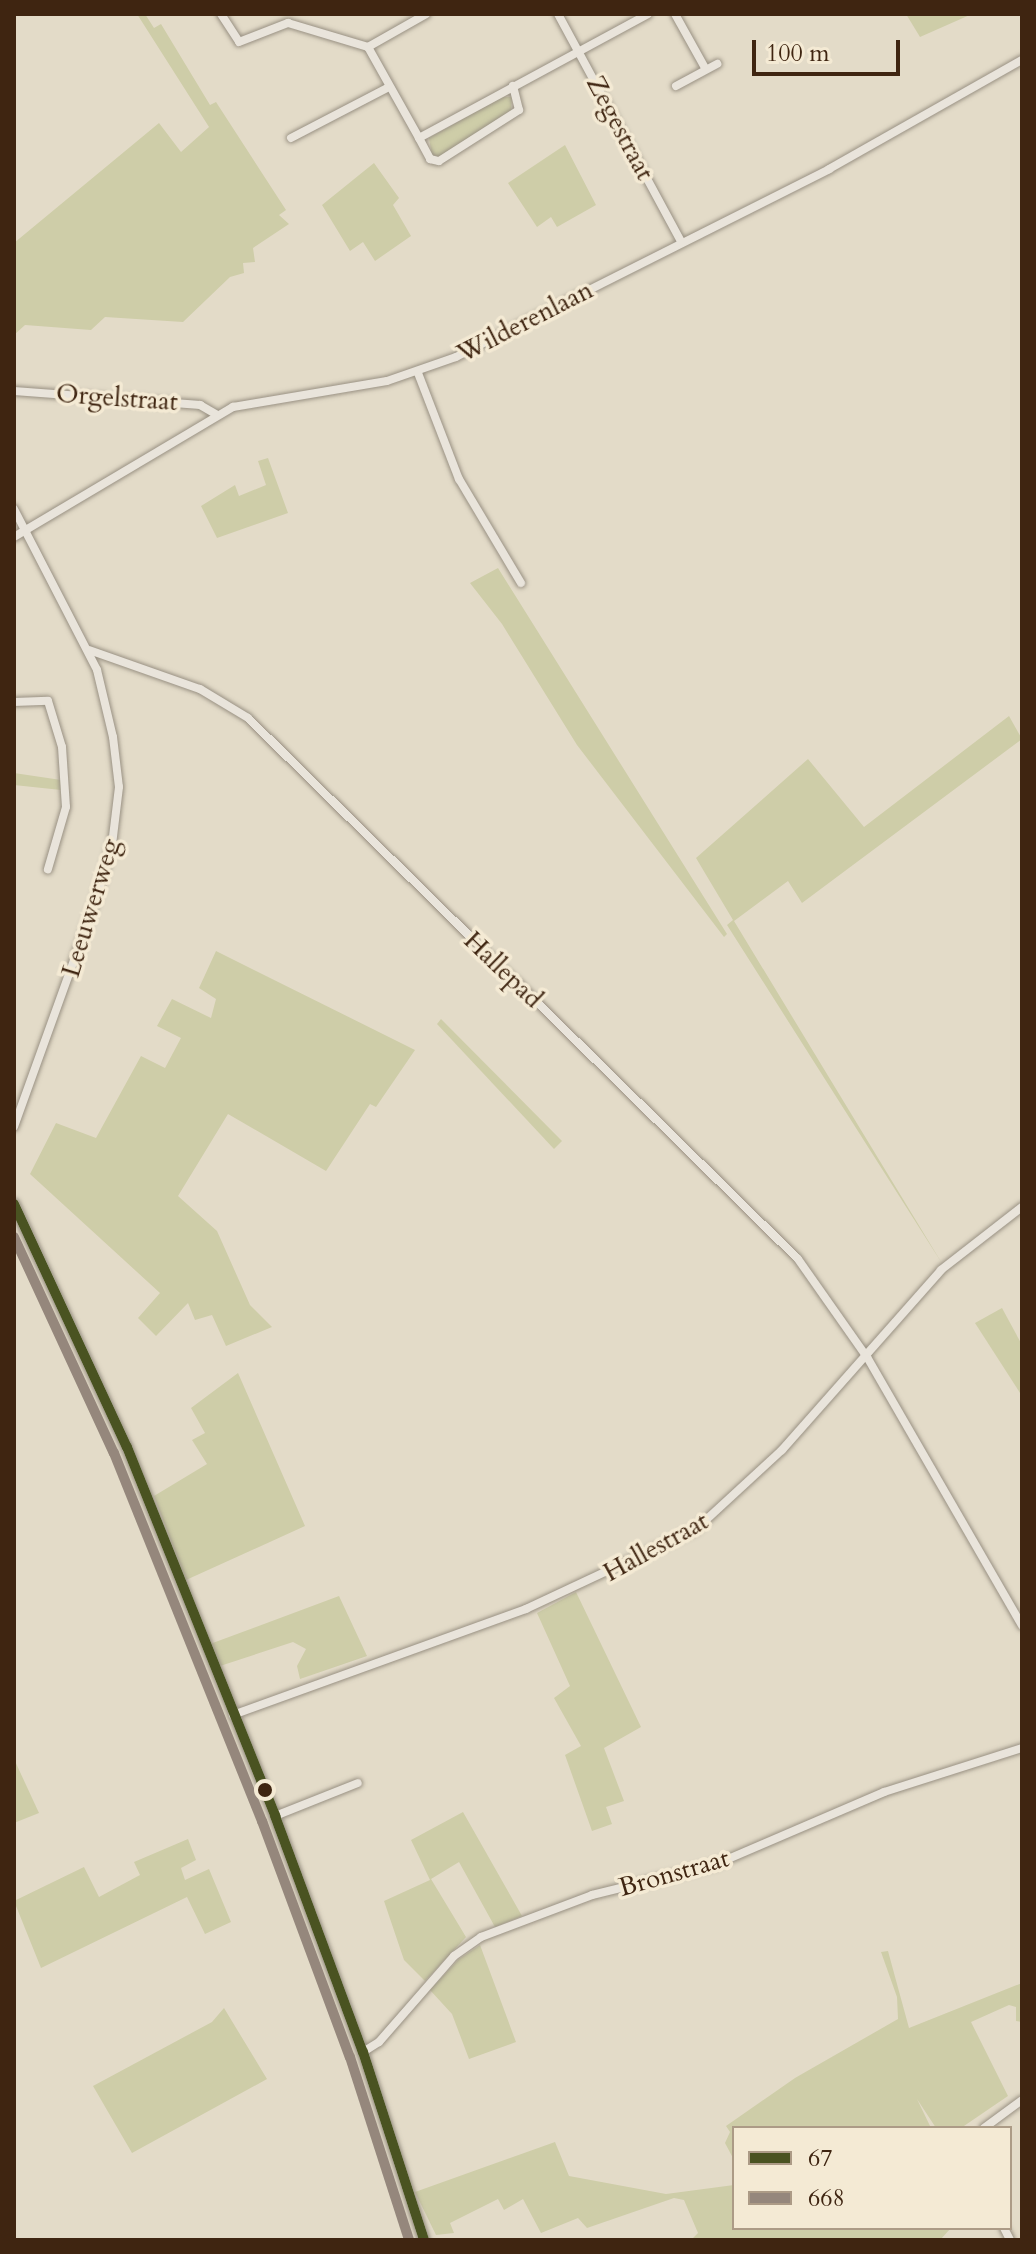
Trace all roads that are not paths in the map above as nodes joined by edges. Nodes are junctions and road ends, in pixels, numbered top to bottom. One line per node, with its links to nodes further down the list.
1 (221, 14): 6 (street)
2 (426, 14): 6 (street)
3 (558, 14): 7 (street, Zegestraat)
4 (648, 14): 7 (street)
5 (675, 14): 10 (street)
6 (368, 47): 13 (street)
7 (578, 52): 11 (street); 16 (street, Zegestraat)
8 (1022, 60): 16 (street, Wilderenlaan)
9 (717, 64): 10 (street)
10 (705, 68): 12 (street)
11 (513, 86): 15 (street); 15 (street)
12 (676, 86)
13 (389, 87): 14 (street); 15 (street)
14 (291, 138)
15 (419, 138)
16 (682, 243): 17 (street, Wilderenlaan)
17 (418, 373): 19 (street, Wilderenlaan); 23 (street)
18 (14, 391): 19 (street, Orgelstraat)
19 (217, 415): 21 (street, Wilderenlaan)
20 (14, 509): 21 (street, Leeuwerweg)
21 (26, 530): 22 (street, Wilderenlaan); 24 (street, Leeuwerweg)
22 (14, 537)
23 (521, 583)
24 (89, 650): 27 (street, Leeuwerweg); 30 (street, Hallepad)
25 (14, 702): 26 (street)
26 (48, 869)
27 (14, 1127)
28 (14, 1204): 32 (street)
29 (1022, 1207): 30 (street, Hallestraat)
30 (867, 1357): 31 (street); 32 (street, Hallestraat)
31 (1022, 1625)
32 (233, 1715): 35 (street)
33 (1022, 1748): 36 (street, Bronstraat)
34 (358, 1783): 35 (street)
35 (275, 1816): 36 (street)
36 (363, 2052): 39 (street)
37 (1022, 2100): 38 (street)
38 (987, 2126)
39 (424, 2240)

